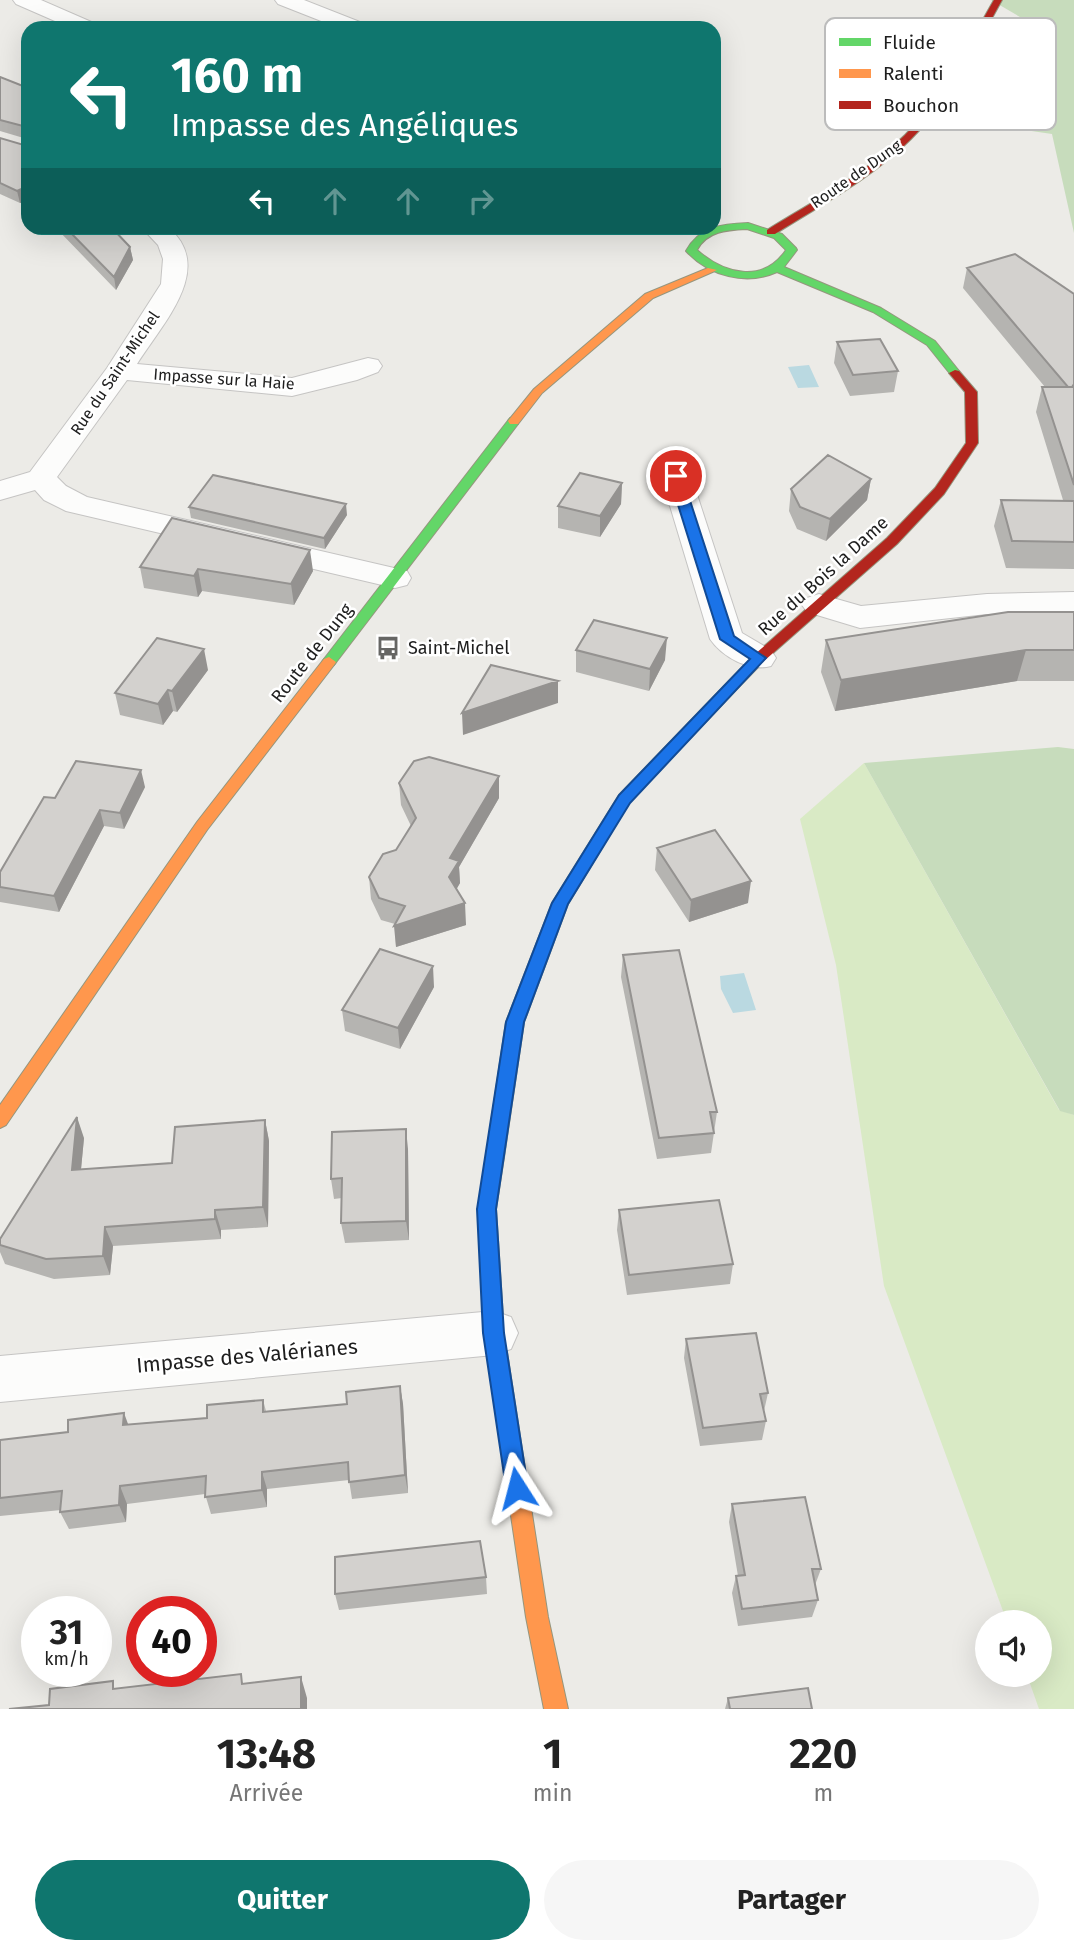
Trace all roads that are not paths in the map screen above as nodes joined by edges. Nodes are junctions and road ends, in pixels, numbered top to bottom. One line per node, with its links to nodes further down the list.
1 (23, 0): 5 (street)
2 (285, 0): 6 (street)
3 (998, 0): 4 (street, Route de Dung)
4 (987, 18)
5 (72, 21)
6 (340, 21)
7 (915, 130): 9 (street, Route de Dung)
8 (721, 224): 9 (street)
9 (771, 232): 12 (street)
10 (162, 235): 15 (street, Rue du Saint-Michel)
11 (701, 235): 13 (street)
12 (779, 269): 13 (street); 21 (street, Rue du Bois la Dame)
13 (712, 270): 19 (street, Route de Dung)
14 (369, 366): 15 (street, Impasse sur la Haie)
15 (119, 371): 17 (street, Rue du Saint-Michel)
16 (676, 476): 22 (street)
17 (41, 478): 18 (street); 19 (street)
18 (0, 491)
19 (395, 578): 23 (street, Route de Dung)
20 (1074, 602): 21 (street)
21 (820, 605): 22 (street, Rue du Bois la Dame)
22 (759, 658): 24 (street, Rue du Bois la Dame)
23 (0, 1120)
24 (494, 1333): 25 (street, Impasse des Valérianes); 26 (street, Rue du Bois la Dame)
25 (0, 1378)
26 (556, 1709)

